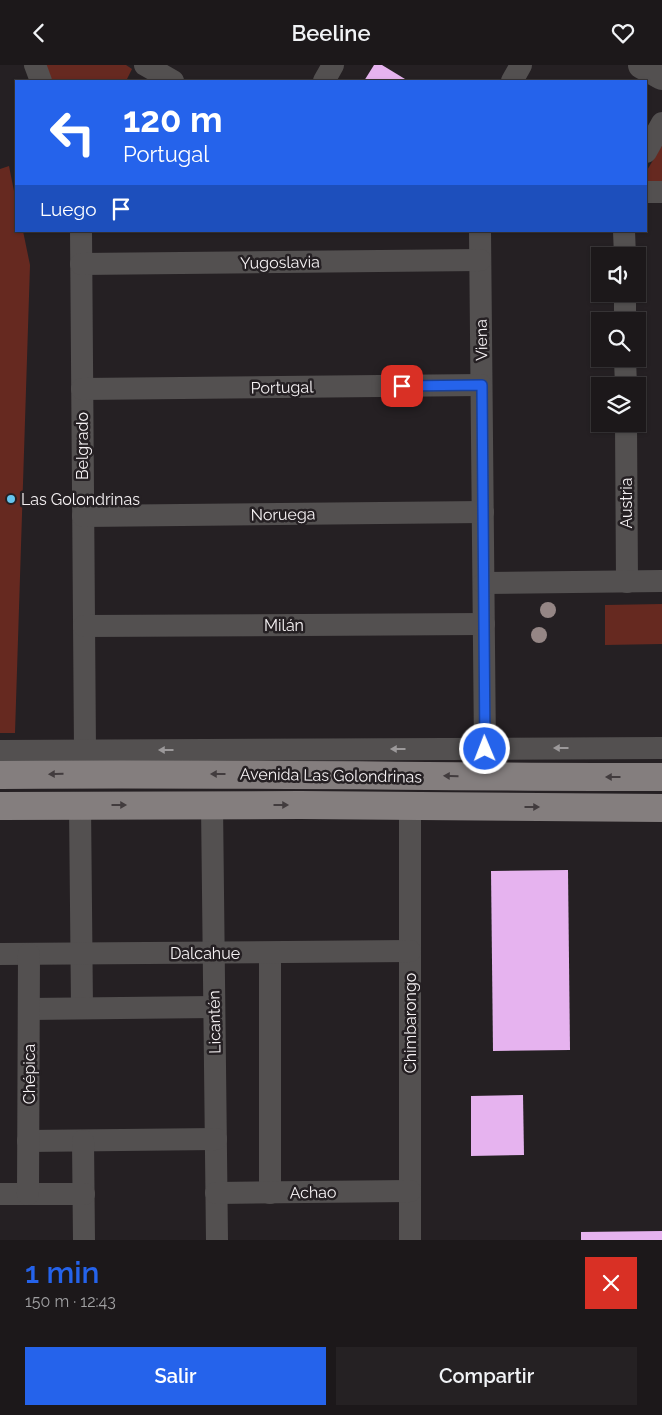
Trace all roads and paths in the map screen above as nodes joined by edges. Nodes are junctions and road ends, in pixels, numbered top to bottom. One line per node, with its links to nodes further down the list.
1 (35, 65): 7 (street)
2 (333, 65): 9 (street)
3 (521, 65): 10 (street)
4 (642, 65): 6 (street)
5 (146, 70): 8 (street)
6 (662, 76)
7 (41, 80)
8 (171, 80)
9 (325, 80)
10 (513, 80)
11 (662, 123): 12 (street)
12 (647, 150)
13 (662, 192): 14 (street)
14 (647, 193)
15 (81, 232): 20 (street, Belgrado)
16 (480, 232): 19 (street, Viena)
17 (624, 232): 18 (street)
18 (625, 247)
19 (480, 260): 20 (street, Yugoslavia); 21 (street, Viena)
20 (81, 264): 22 (street, Belgrado)
21 (482, 385): 22 (street, Portugal); 24 (street, Viena)
22 (82, 389): 25 (street, Belgrado)
23 (626, 432): 27 (street, Austria)
24 (483, 512): 25 (street, Noruega); 28 (street, Viena)
25 (83, 516): 30 (street, Belgrado)
26 (662, 581): 27 (street)
27 (627, 582): 28 (street)
28 (484, 583): 29 (street, Viena)
29 (484, 624): 30 (street, Milán); 32 (street, Viena)
30 (84, 627): 33 (street, Belgrado)
31 (662, 748): 32 (street, Avenida Las Golondrinas, one-way to 32)
32 (485, 749): 33 (street, Avenida Las Golondrinas, one-way to 33)
33 (85, 750): 34 (street, Avenida Las Golondrinas)
34 (0, 751)
35 (0, 775): 36 (main road, Avenida Las Golondrinas, one-way to 35)
36 (662, 777)
37 (80, 805): 38 (main road, Avenida Las Golondrinas, one-way to 38); 39 (main road, Avenida Las Golondrinas); 47 (street)
38 (212, 805): 40 (main road, Avenida Las Golondrinas, one-way to 40); 43 (street, Licantén)
39 (0, 806)
40 (410, 807): 41 (main road, Avenida Las Golondrinas, one-way to 41); 42 (street, Chimbarongo)
41 (662, 808)
42 (410, 951): 44 (street, Dalcahue); 54 (street, Chimbarongo)
43 (214, 953): 44 (street, Dalcahue); 47 (street, Dalcahue); 48 (street, Licantén)
44 (270, 953): 56 (street)
45 (0, 954): 46 (street, Dalcahue)
46 (29, 954): 47 (street, Dalcahue); 50 (street, Chépica)
47 (82, 954): 49 (street)
48 (214, 1007): 49 (street); 51 (street, Licantén)
49 (82, 1008): 50 (street)
50 (29, 1009): 52 (street, Chépica)
51 (216, 1139): 53 (street); 55 (street, Licantén)
52 (28, 1141): 53 (street); 58 (street, Chépica)
53 (83, 1141): 59 (street)
54 (410, 1191): 56 (street, Achao); 62 (street, Chimbarongo)
55 (216, 1193): 56 (street, Achao); 61 (street, Licantén)
56 (270, 1193)
57 (0, 1194): 58 (street)
58 (28, 1194): 59 (street)
59 (84, 1194): 60 (street)
60 (84, 1240)
61 (217, 1240)
62 (410, 1240)

